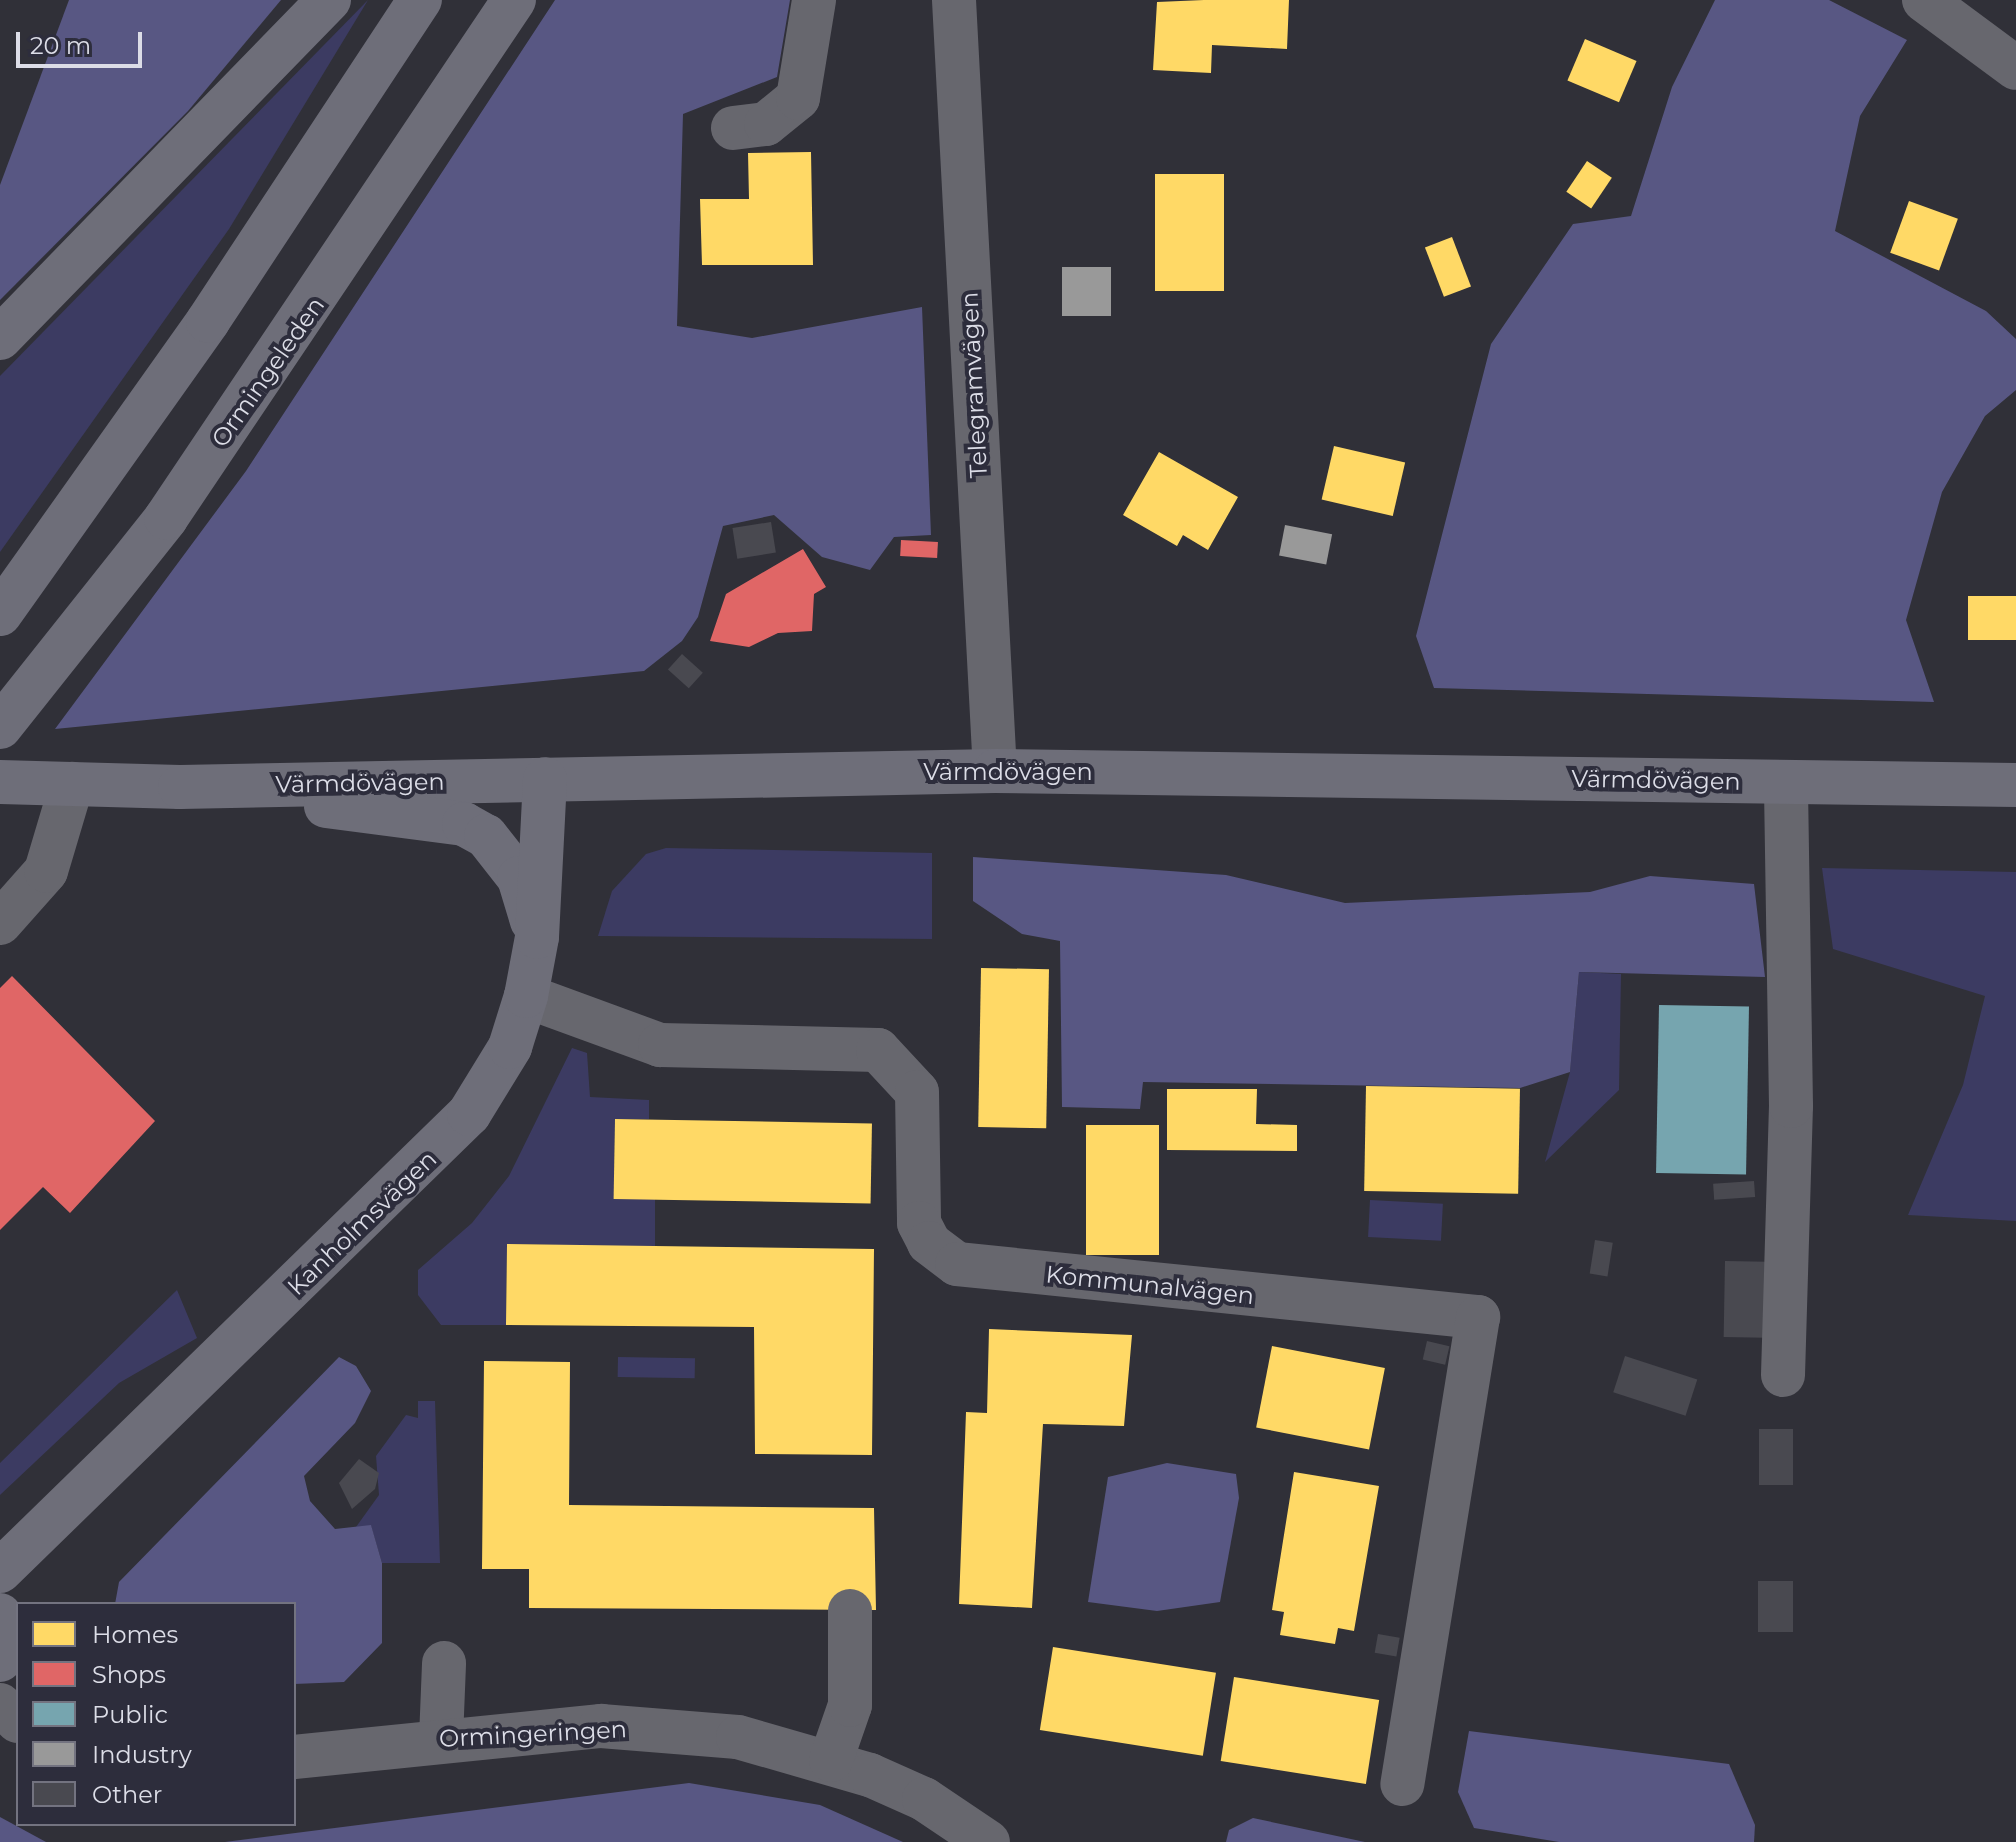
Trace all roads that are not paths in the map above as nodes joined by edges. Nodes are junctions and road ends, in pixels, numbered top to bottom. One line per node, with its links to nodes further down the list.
1 (329, 0): 9 (main road)
2 (420, 0): 10 (main road)
3 (514, 0): 11 (main road, Ormingeleden)
4 (814, 0): 8 (street)
5 (954, 0): 12 (street, Telegramvägen)
6 (1924, 0): 7 (street)
7 (2016, 68)
8 (733, 128)
9 (0, 338)
10 (12, 598)
11 (0, 727)
12 (995, 771): 13 (main road, Värmdövägen); 15 (main road, Värmdövägen)
13 (545, 779): 18 (main road, Värmdövägen); 20 (main road, Kanholmsvägen)
14 (0, 782): 16 (main road, Värmdövägen)
15 (1786, 782): 17 (main road, Värmdövägen); 22 (street)
16 (72, 784): 18 (main road, Värmdövägen); 19 (street)
17 (2016, 785)
18 (180, 787): 20 (main road)
19 (0, 923)
20 (537, 937): 21 (main road, Kanholmsvägen)
21 (526, 996): 23 (main road, Kanholmsvägen); 33 (street, Kommunalvägen)
22 (1783, 1375)
23 (0, 1571)
24 (850, 1611): 32 (street)
25 (0, 1615): 26 (main road)
26 (0, 1660)
27 (444, 1663): 30 (street)
28 (0, 1705): 29 (street)
29 (16, 1719)
30 (441, 1739): 31 (street, Ormingeringen); 32 (street, Ormingeringen)
31 (296, 1757)
32 (831, 1760): 34 (street, Ormingeringen)
33 (1402, 1784)
34 (988, 1842)

